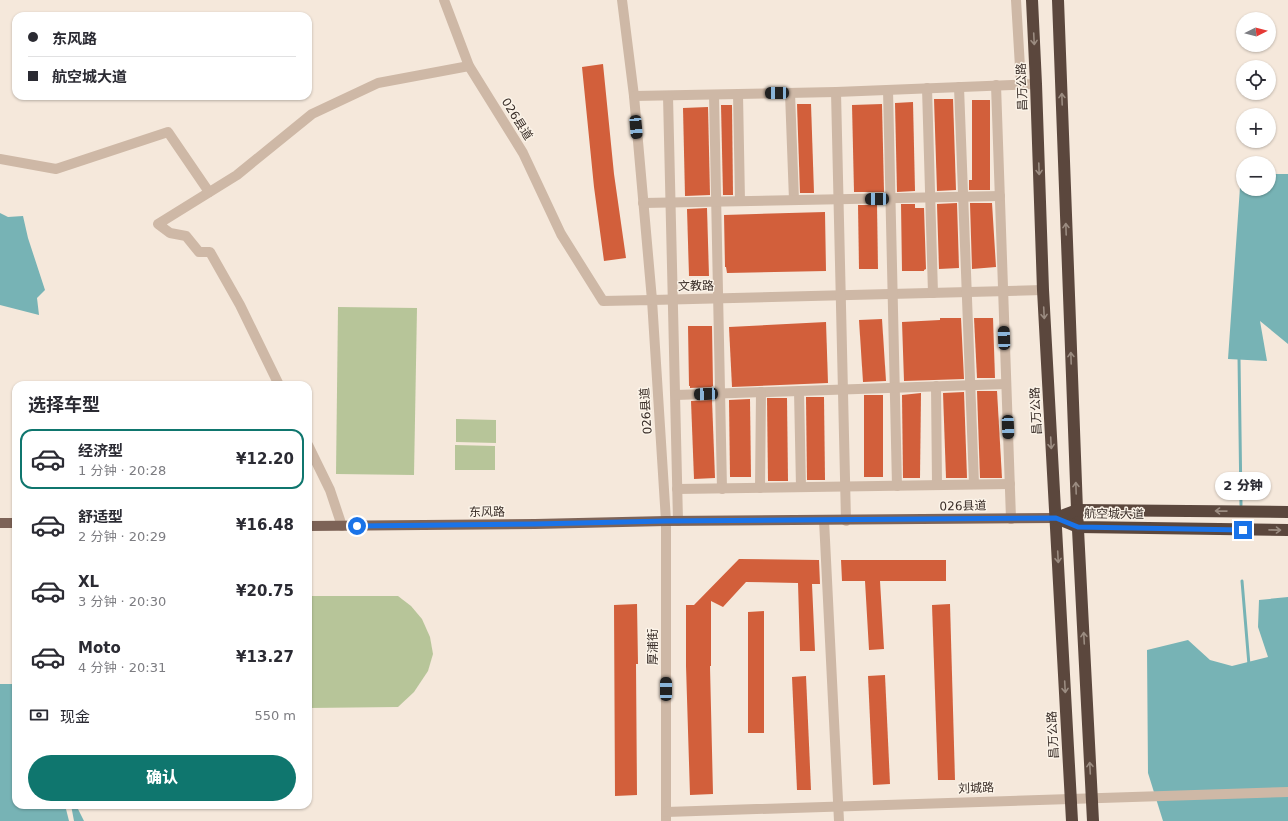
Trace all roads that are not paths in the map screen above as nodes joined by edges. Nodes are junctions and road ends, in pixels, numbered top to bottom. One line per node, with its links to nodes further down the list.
1 (444, 0): 6 (street, 026县道)
2 (622, 0): 17 (street)
3 (1016, 0): 7 (street)
4 (1032, 0): 8 (highway, 昌万公路, one-way to 8)
5 (1058, 0): 60 (highway, one-way to 5)
6 (469, 66): 20 (street); 38 (street, 026县道)
7 (1021, 84): 8 (street); 9 (street)
8 (1036, 84): 31 (highway, 昌万公路, one-way to 31)
9 (996, 85): 10 (street); 21 (street)
10 (959, 87): 11 (street); 22 (street)
11 (927, 88): 12 (street); 24 (street)
12 (888, 90): 13 (street); 23 (street)
13 (836, 92): 14 (street); 25 (street)
14 (790, 93): 15 (street); 26 (street)
15 (738, 94): 16 (street); 27 (street)
16 (714, 95): 18 (street); 29 (street)
17 (634, 96): 18 (street); 30 (street)
18 (668, 96): 28 (street)
19 (0, 159): 20 (street)
20 (209, 192): 40 (street)
21 (1000, 196): 22 (street); 32 (street)
22 (963, 197): 24 (street); 33 (street)
23 (890, 198): 24 (street); 25 (street); 35 (street)
24 (930, 198): 34 (street)
25 (839, 199): 26 (street); 36 (street)
26 (794, 200): 27 (street)
27 (740, 201): 29 (street)
28 (671, 202): 29 (street); 30 (street); 39 (street)
29 (717, 202): 37 (street)
30 (644, 203): 38 (street)
31 (1043, 290): 32 (street, 文教路); 62 (highway, 昌万公路, one-way to 62)
32 (1003, 291): 33 (street, 文教路); 41 (street)
33 (967, 292): 34 (street, 文教路); 42 (street)
34 (933, 293): 35 (street, 文教路)
35 (892, 294): 36 (street, 文教路); 44 (street)
36 (842, 296): 37 (street, 文教路); 45 (street)
37 (719, 298): 39 (street, 文教路); 48 (street)
38 (652, 300): 39 (street, 文教路); 66 (street, 026县道)
39 (674, 300): 49 (street)
40 (277, 381)
41 (1006, 384): 42 (street); 52 (street)
42 (970, 385): 43 (street); 51 (street)
43 (936, 386): 44 (street); 53 (street)
44 (894, 388): 45 (street); 54 (street)
45 (844, 389): 46 (street); 56 (street)
46 (800, 391): 47 (street); 55 (street)
47 (761, 392): 48 (street); 57 (street)
48 (721, 393): 49 (street); 59 (street)
49 (676, 395): 58 (street)
50 (312, 453): 71 (street)
51 (974, 484): 52 (street); 53 (street)
52 (1010, 484): 63 (street)
53 (937, 485): 54 (street)
54 (897, 486): 56 (street)
55 (801, 487): 56 (street); 57 (street)
56 (846, 487): 65 (street)
57 (760, 488): 59 (street)
58 (677, 489): 59 (street); 67 (street)
59 (722, 489)
60 (1077, 510): 61 (highway, 航空城大道, one-way to 60); 62 (highway, 航空城大道); 72 (highway)
61 (1288, 512)
62 (1056, 518): 63 (main road, 026县道); 72 (highway, 航空城大道); 75 (highway, 昌万公路, one-way to 75)
63 (1011, 519): 65 (main road, 026县道)
64 (824, 520): 65 (main road, 026县道); 67 (main road, 026县道); 77 (street)
65 (846, 520)
66 (666, 521): 67 (main road, 026县道); 71 (main road, 东风路); 78 (street, 厚浦街)
67 (678, 521)
68 (0, 523): 69 (main road)
69 (12, 523)
70 (312, 526): 71 (main road, 东风路)
71 (342, 526)
72 (1078, 527): 73 (highway, 航空城大道, one-way to 73); 76 (highway, one-way to 72)
73 (1288, 530)
74 (1288, 792): 76 (street, 刘城路)
75 (1071, 798): 76 (street, 刘城路); 77 (street, 刘城路); 80 (highway, 昌万公路)
76 (1092, 798): 81 (highway)
77 (838, 806): 78 (street, 刘城路); 79 (street)
78 (666, 816)
79 (839, 821)
80 (1072, 821)
81 (1093, 821)

